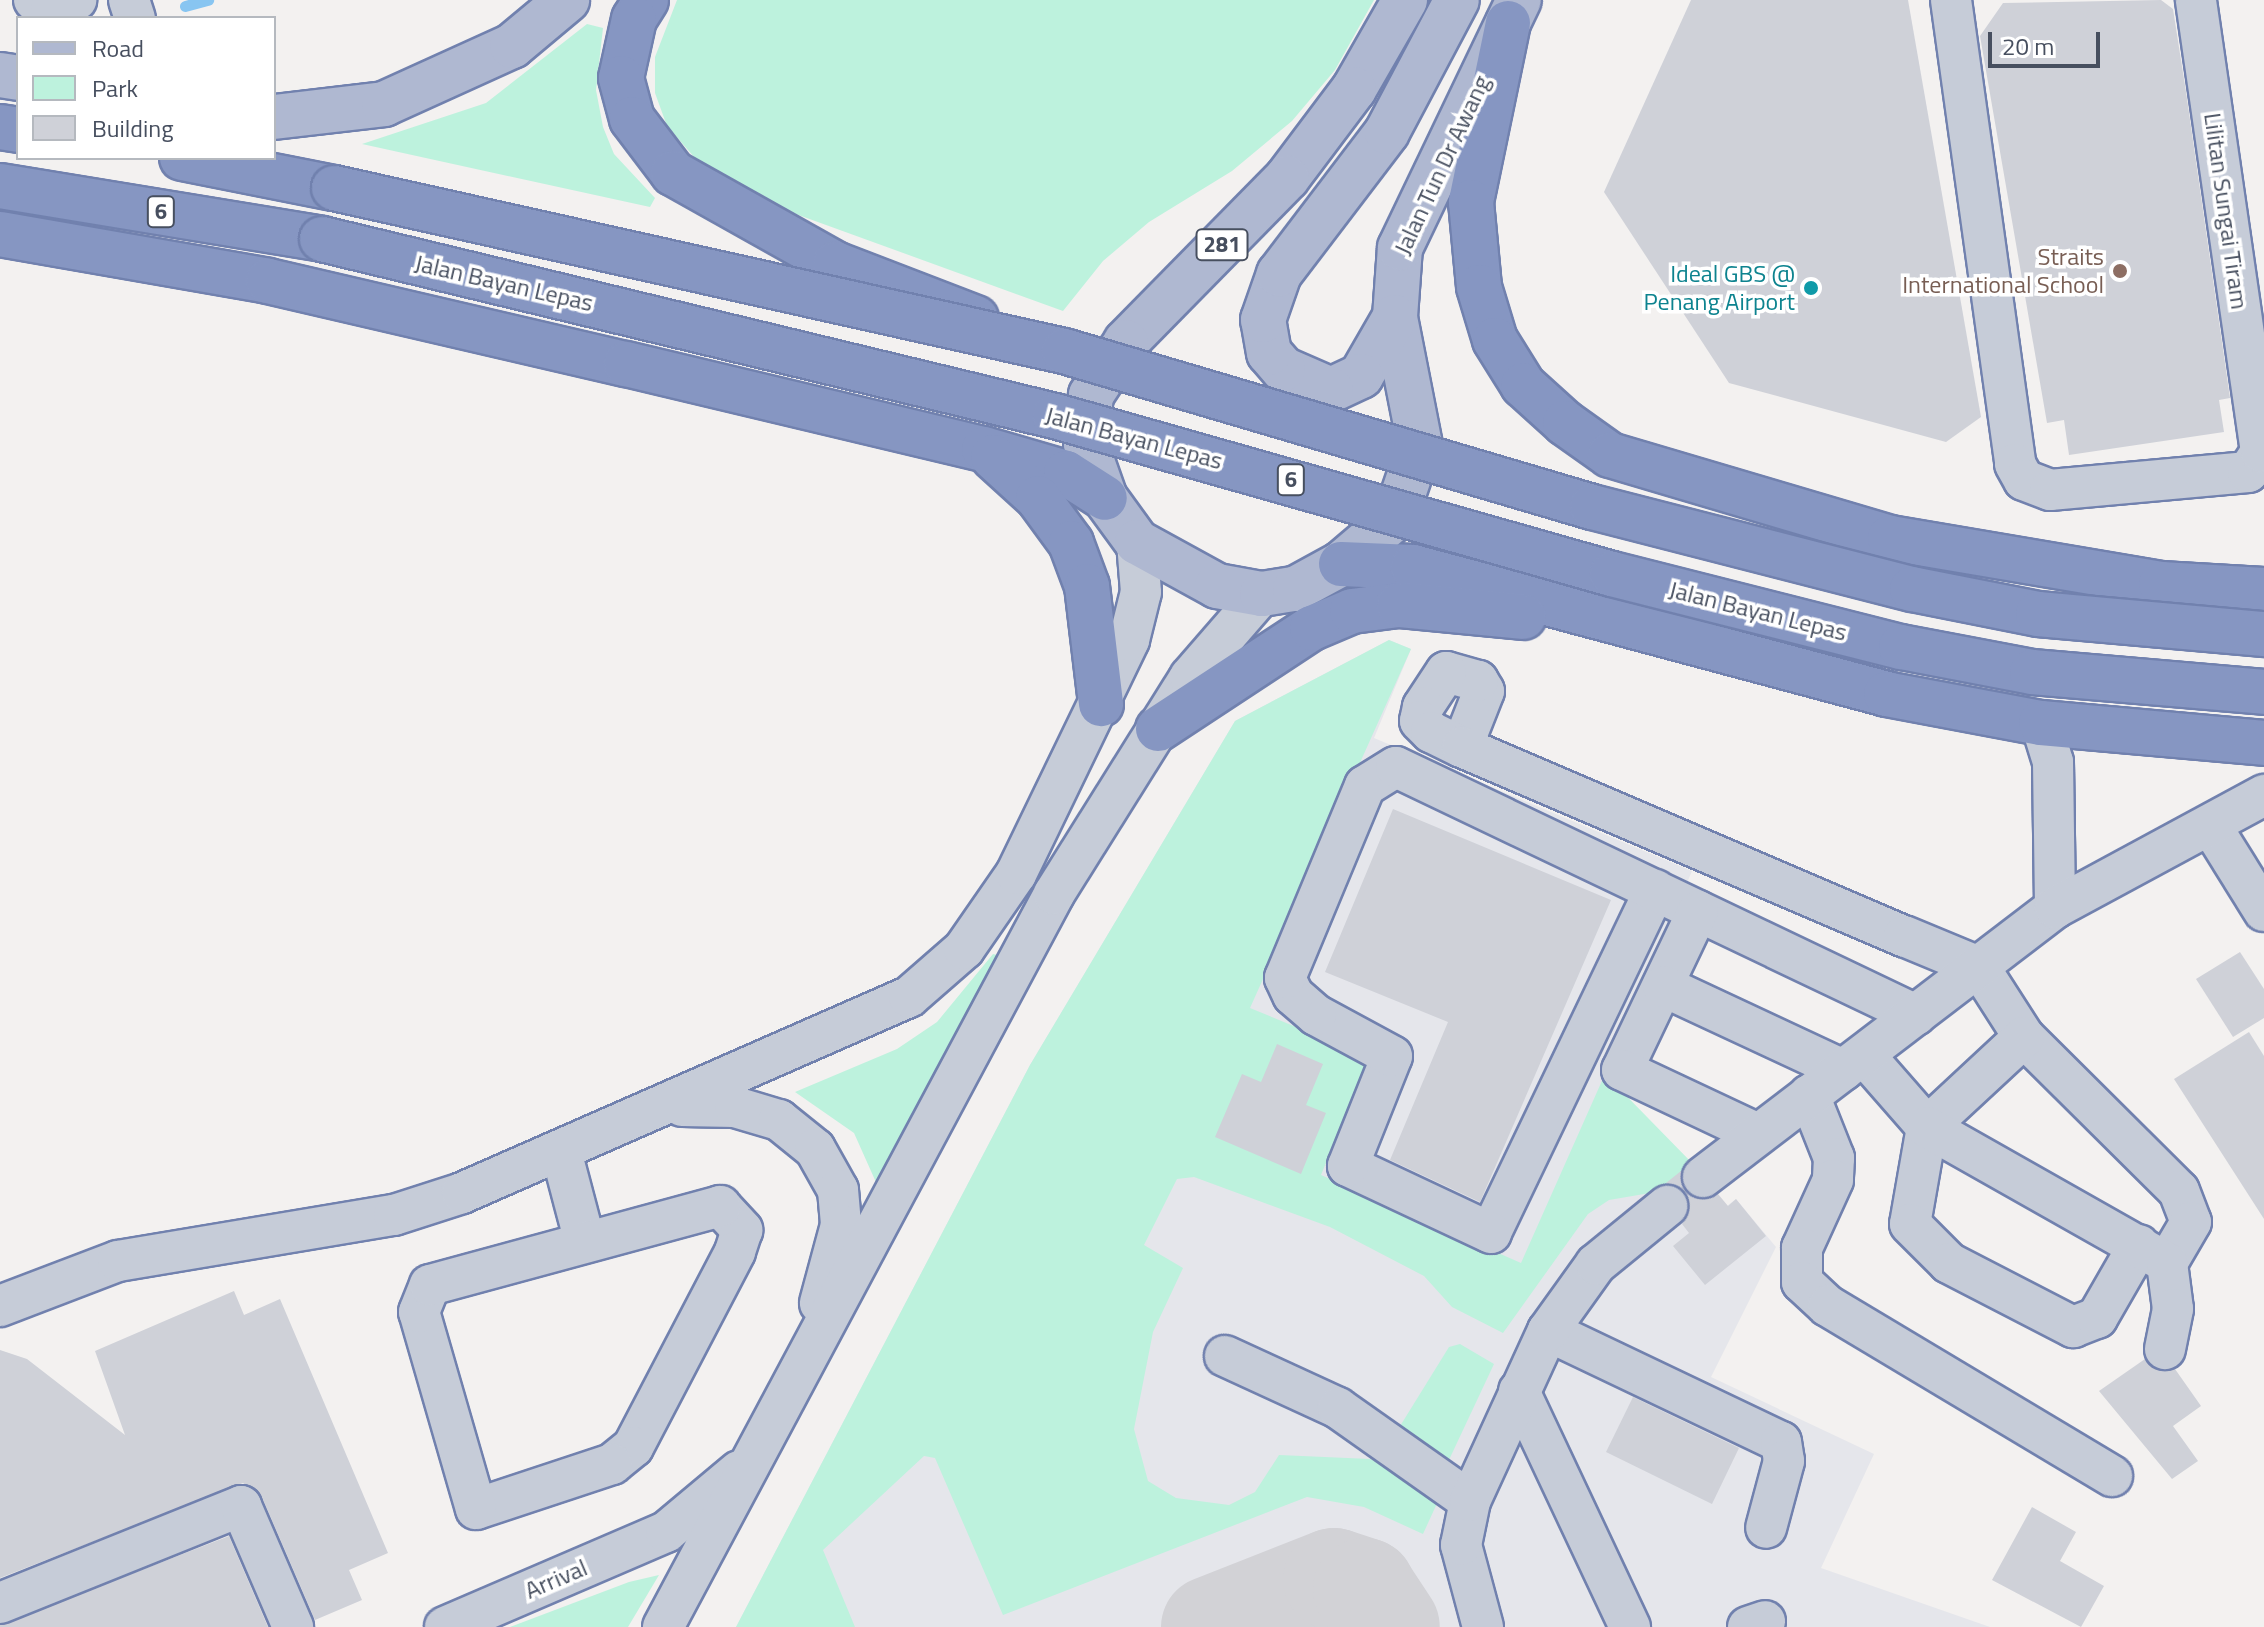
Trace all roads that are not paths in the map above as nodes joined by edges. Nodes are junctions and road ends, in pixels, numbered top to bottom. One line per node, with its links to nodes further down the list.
1 (34, 0): 2 (street)
2 (76, 0)
3 (567, 0): 10 (main road)
4 (1405, 0): 17 (main road, Jalan Tun Dr Awang / 281)
5 (1457, 0): 14 (main road)
6 (1951, 0): 7 (street, Lilitan Sungai Tiram)
7 (2196, 0)
8 (640, 9): 15 (highway, bridge)
9 (1513, 12): 14 (main road, Jalan Tun Dr Awang / 281); 20 (highway)
10 (276, 117)
11 (192, 160): 15 (highway, bridge)
12 (0, 186): 24 (highway, Jalan Bayan Lepas / 6, bridge)
13 (0, 234): 16 (highway)
14 (1395, 317): 19 (main road, Jalan Tun Dr Awang / 281)
15 (1064, 351): 23 (highway, bridge)
16 (984, 449): 17 (highway); 25 (highway)
17 (1105, 498): 18 (main road, Jalan Tun Dr Awang / 281)
18 (1137, 542): 21 (main road, Jalan Tun Dr Awang / 281); 25 (street)
19 (1341, 564): 21 (main road, Jalan Tun Dr Awang / 281); 22 (highway)
20 (2264, 590)
21 (1262, 594): 27 (street)
22 (1621, 626): 26 (highway); 27 (highway)
23 (2264, 634)
24 (2264, 692)
25 (1101, 704): 44 (street)
26 (2041, 723): 28 (highway); 33 (street)
27 (1158, 729): 56 (street)
28 (2264, 743)
29 (1462, 747): 36 (street)
30 (2264, 795): 31 (street)
31 (2211, 826): 33 (street); 35 (street)
32 (1655, 890): 34 (street); 40 (street); 40 (street)
33 (2055, 908): 36 (street)
34 (1698, 911): 37 (street); 38 (street)
35 (2264, 911)
36 (1979, 967): 38 (street); 39 (street)
37 (1663, 986): 41 (street); 42 (street)
38 (1916, 1015): 41 (street)
39 (2024, 1037): 45 (street); 51 (street)
40 (1580, 1052): 42 (street)
41 (1853, 1063): 43 (street); 45 (street)
42 (1622, 1070): 46 (street)
43 (1809, 1095): 46 (street); 59 (street)
44 (666, 1106): 47 (street); 56 (street)
45 (1927, 1127): 51 (street); 51 (street)
46 (1758, 1134): 48 (street)
47 (562, 1155): 50 (street); 52 (street)
48 (1703, 1177)
49 (1667, 1206): 53 (street)
50 (585, 1242): 50 (street)
51 (2153, 1254): 54 (street)
52 (0, 1306)
53 (1548, 1331): 57 (street); 61 (street)
54 (2165, 1349)
55 (1225, 1356): 60 (street)
56 (798, 1378): 58 (street)
57 (1519, 1391): 60 (street); 67 (street)
58 (753, 1460): 64 (street, Arrival); 65 (street)
59 (2112, 1476)
60 (1470, 1501): 66 (street)
61 (1766, 1528)
62 (0, 1603): 63 (street)
63 (293, 1627)
64 (445, 1627)
65 (663, 1627)
66 (1483, 1627)
67 (1630, 1627)

